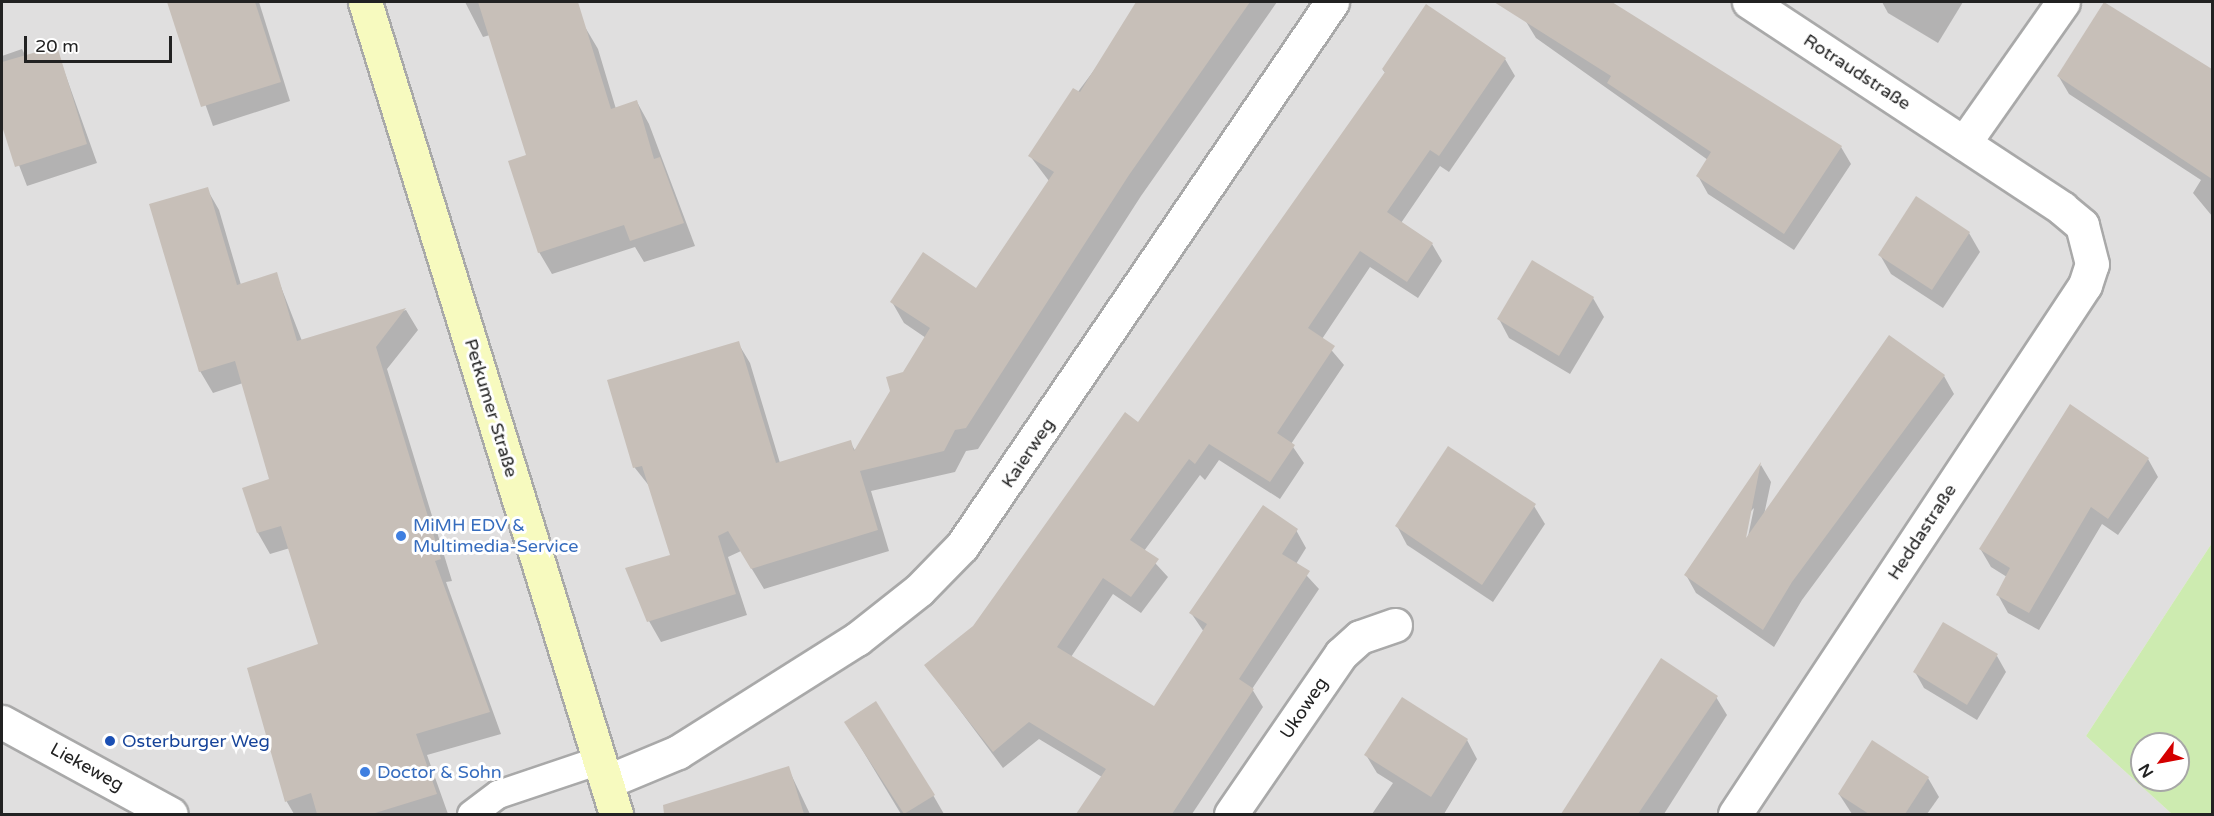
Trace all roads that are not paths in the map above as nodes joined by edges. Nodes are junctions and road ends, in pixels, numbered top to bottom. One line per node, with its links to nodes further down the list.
1 (365, 2): 9 (main road, Petkumer Straße)
2 (1332, 2): 9 (street, Kaierweg)
3 (1749, 2): 5 (street, Rotraudstraße)
4 (2063, 2): 5 (street)
5 (1964, 143): 6 (street, Rotraudstraße)
6 (2091, 244): 14 (street, Heddastraße)
7 (1395, 625): 13 (street, Ukoweg)
8 (2, 722): 10 (street, Liekeweg)
9 (602, 771): 11 (lane); 12 (main road, Petkumer Straße)
10 (171, 814)
11 (471, 814)
12 (616, 814)
13 (1231, 814)
14 (1735, 814)

